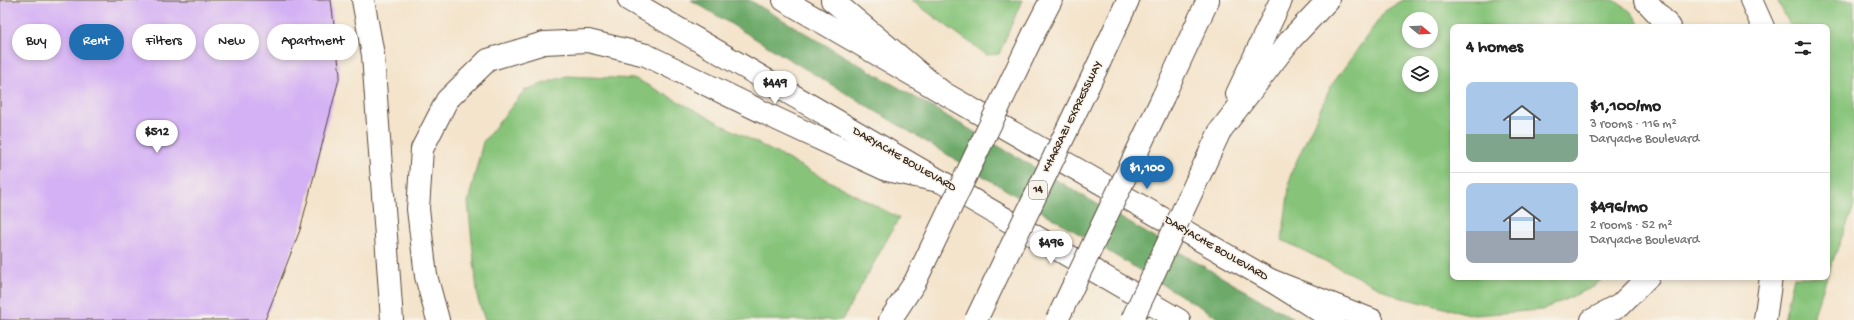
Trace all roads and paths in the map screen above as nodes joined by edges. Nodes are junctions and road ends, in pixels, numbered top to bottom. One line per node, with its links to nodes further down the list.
1 (363, 0): 23 (main road)
2 (629, 0): 18 (main road, DARYACHE BOULEVARD)
3 (784, 0): 16 (main road, DARYACHE BOULEVARD)
4 (832, 0): 16 (main road)
5 (1044, 0): 15 (main road)
6 (1051, 0): 15 (main road)
7 (1128, 0): 27 (main road, KHARRAZI EXPRESSWAY / 14, bridge)
8 (1208, 0): 28 (main road, bridge)
9 (1281, 0): 17 (main road)
10 (1328, 0): 17 (main road)
11 (1645, 0): 13 (main road)
12 (1751, 0): 14 (main road)
13 (1667, 24)
14 (1763, 24)
15 (1034, 33): 22 (main road, bridge)
16 (942, 92): 19 (main road, DARYACHE BOULEVARD)
17 (1220, 131): 29 (main road, bridge)
18 (940, 181): 24 (main road); 30 (main road, DARYACHE BOULEVARD)
19 (1270, 280): 31 (main road, DARYACHE BOULEVARD); 32 (main road)
20 (1645, 280): 33 (main road)
21 (1771, 280): 34 (main road)
22 (915, 282): 25 (main road); 26 (main road)
23 (392, 320)
24 (438, 320)
25 (890, 320)
26 (899, 320)
27 (976, 320)
28 (1057, 320)
29 (1132, 320)
30 (1179, 320)
31 (1334, 320)
32 (1372, 320)
33 (1592, 320)
34 (1765, 320)

